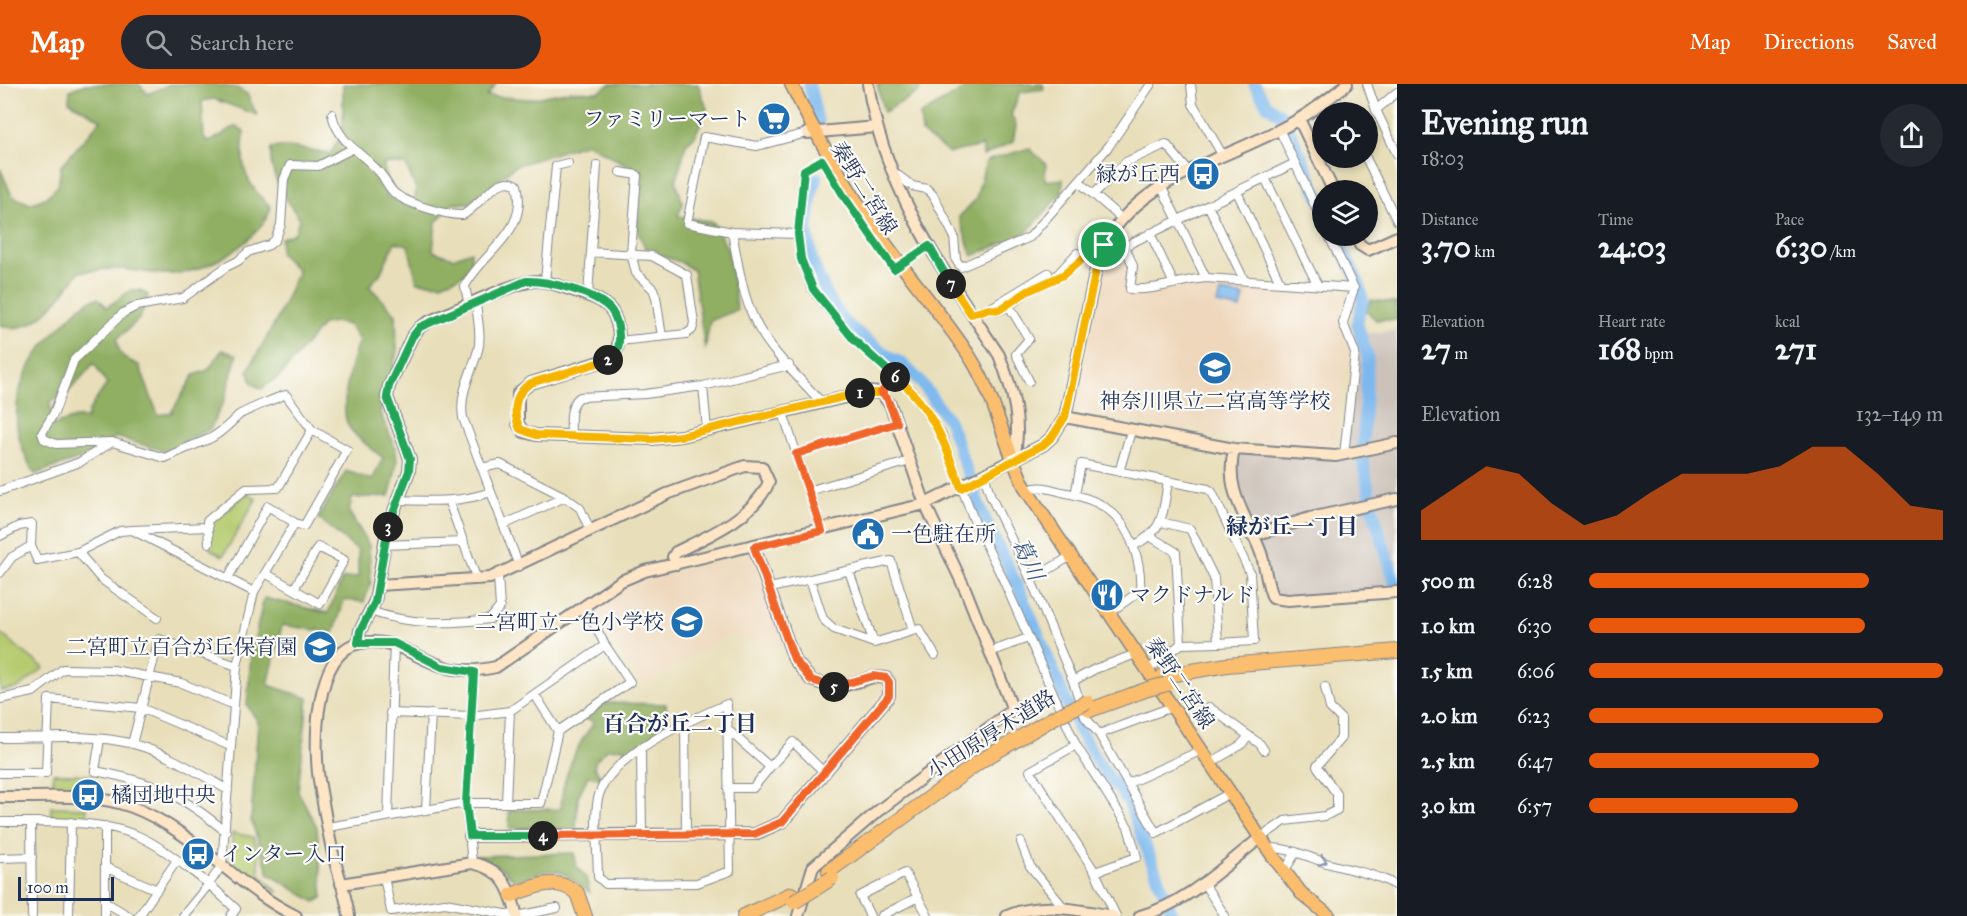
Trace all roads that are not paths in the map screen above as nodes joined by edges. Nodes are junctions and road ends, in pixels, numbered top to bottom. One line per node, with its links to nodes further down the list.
1 (782, 84): 16 (main road, 秦野二宮線)
2 (791, 84): 16 (main road, 秦野二宮線)
3 (868, 84): 14 (street)
4 (1150, 84): 30 (street)
5 (1191, 84): 20 (street)
6 (1347, 84): 13 (street)
7 (1367, 84): 9 (street)
8 (1397, 92): 10 (street)
9 (1373, 102)
10 (1378, 108)
11 (332, 114): 18 (street)
12 (1378, 114): 19 (street)
13 (1297, 120): 15 (street); 17 (street)
14 (877, 127): 16 (street); 26 (street)
15 (1281, 128): 20 (street); 23 (street)
16 (812, 132): 21 (main road, 秦野二宮線); 39 (street); 52 (main road, 秦野二宮線)
17 (1312, 140)
18 (352, 149): 62 (street); 85 (street)
19 (1397, 154)
20 (1223, 156): 28 (street)
21 (822, 160): 41 (street); 52 (main road, 秦野二宮線)
22 (568, 163): 56 (street)
23 (1295, 163): 29 (street); 34 (street)
24 (597, 165): 49 (street)
25 (1371, 168): 38 (street)
26 (890, 170): 30 (street); 44 (street)
27 (620, 172): 50 (street)
28 (1189, 172): 31 (street); 33 (street)
29 (1265, 178): 32 (street); 59 (street)
30 (1079, 182): 33 (street)
31 (1161, 186): 36 (street); 37 (street)
32 (1237, 192): 35 (street); 57 (street)
33 (1094, 194): 36 (street)
34 (1312, 199)
35 (1208, 205): 37 (street); 55 (street)
36 (1121, 218): 43 (street)
37 (1178, 219): 40 (street); 54 (street)
38 (1397, 222)
39 (732, 232): 41 (street); 70 (street)
40 (1150, 233): 58 (street); 58 (street)
41 (798, 234): 71 (street)
42 (1397, 237): 48 (street)
43 (1104, 245): 53 (street); 78 (street)
44 (929, 246): 52 (street); 65 (street)
45 (1334, 246): 60 (street)
46 (1360, 246): 47 (street)
47 (1377, 246)
48 (1378, 246)
49 (591, 252): 50 (street); 61 (street)
50 (631, 253): 66 (street); 66 (street)
51 (1077, 253): 53 (street)
52 (897, 267): 79 (main road, 秦野二宮線); 91 (main road, 秦野二宮線)
53 (1050, 276): 63 (street); 64 (street)
54 (1206, 278): 55 (street); 58 (street)
55 (1244, 280): 57 (street)
56 (545, 281): 61 (street); 62 (street)
57 (1280, 282): 59 (street)
58 (1174, 284)
59 (1317, 284): 60 (street)
60 (1354, 288): 89 (street)
61 (588, 295): 67 (street)
62 (473, 304): 92 (street); 103 (street)
63 (1009, 306): 64 (street); 68 (street)
64 (989, 309): 65 (street)
65 (971, 314): 69 (street)
66 (662, 337): 67 (street)
67 (619, 341): 84 (street)
68 (1016, 354): 69 (street); 72 (street)
69 (999, 355): 77 (street)
70 (789, 365): 73 (street); 75 (street)
71 (896, 376): 74 (street); 96 (street)
72 (1029, 381)
73 (704, 386): 82 (street); 84 (street)
74 (881, 393): 75 (street); 80 (street)
75 (822, 403): 76 (street)
76 (783, 413): 82 (street); 88 (street)
77 (1017, 415): 79 (street); 91 (street)
78 (1065, 417): 83 (street); 91 (street)
79 (1000, 419): 91 (main road, 秦野二宮線)
80 (897, 423): 88 (street); 90 (street)
81 (312, 430): 85 (street); 108 (street); 110 (street)
82 (708, 430): 84 (street)
83 (1131, 430): 87 (street); 93 (street)
84 (571, 437)
85 (112, 442): 97 (street)
86 (1397, 443): 89 (street)
87 (1234, 449): 89 (street); 115 (street)
88 (796, 454): 98 (street)
89 (1344, 455)
90 (910, 461): 98 (street); 106 (street)
91 (1013, 461): 94 (street); 99 (main road, 秦野二宮線)
92 (482, 468): 100 (street); 102 (street)
93 (1119, 472): 95 (street); 101 (street)
94 (981, 477): 96 (street); 134 (street)
95 (1168, 482): 107 (street); 149 (street)
96 (963, 487): 106 (street); 145 (street)
97 (0, 490)
98 (808, 491): 113 (street)
99 (1027, 491): 101 (street); 124 (main road, 秦野二宮線)
100 (491, 492): 105 (street); 109 (street)
101 (1075, 495): 121 (street)
102 (565, 497): 109 (street); 112 (street)
103 (398, 500): 105 (street); 119 (street)
104 (1396, 500): 115 (street)
105 (449, 502): 117 (street)
106 (925, 504): 113 (street); 154 (street)
107 (1161, 522): 116 (street); 149 (street)
108 (295, 523): 129 (street); 131 (street)
109 (503, 525): 126 (street)
110 (208, 527): 111 (street); 118 (street)
111 (132, 530): 123 (street); 131 (street)
112 (590, 530): 125 (street); 126 (street)
113 (822, 531): 122 (street)
114 (0, 536): 120 (street)
115 (1252, 536): 139 (street)
116 (1151, 537): 121 (street); 150 (street)
117 (464, 542): 119 (street); 133 (street)
118 (209, 543)
119 (384, 545): 135 (street)
120 (31, 546): 123 (street); 128 (street)
121 (1133, 546): 142 (street)
122 (754, 547): 125 (street); 136 (street)
123 (78, 552): 143 (street)
124 (1071, 556): 134 (street); 142 (main road, 秦野二宮線)
125 (677, 564): 140 (street)
126 (519, 566): 130 (street)
127 (849, 570): 132 (street); 144 (street); 148 (street)
128 (0, 573)
129 (265, 573): 137 (street); 138 (street)
130 (498, 576): 133 (street); 141 (street)
131 (228, 578): 138 (street)
132 (810, 579): 136 (street); 148 (street)
133 (477, 580): 135 (street)
134 (1031, 580): 164 (street)
135 (379, 585): 141 (street)
136 (770, 588): 194 (street)
137 (294, 589): 137 (street)
138 (254, 592): 159 (street)
139 (1397, 592)
140 (585, 606): 151 (street); 160 (street)
141 (370, 611): 146 (street)
142 (1109, 613): 155 (main road, 秦野二宮線)
143 (157, 618)
144 (914, 630): 148 (street); 157 (street)
145 (1028, 638): 154 (street); 186 (street)
146 (358, 643): 147 (street); 208 (street)
147 (394, 643): 160 (street); 174 (street)
148 (874, 643)
149 (1218, 643): 150 (street)
150 (1181, 644): 163 (street)
151 (605, 645): 166 (street); 179 (street)
152 (1397, 645): 156 (street)
153 (1397, 651): 156 (highway, 小田原厚木道路)
154 (990, 652): 252 (street)
155 (1136, 654): 163 (main road, 秦野二宮線); 164 (street)
156 (1374, 654): 158 (highway, 小田原厚木道路); 163 (highway, 小田原厚木道路, bridge)
157 (935, 655)
158 (1397, 660)
159 (237, 666): 161 (street); 169 (street)
160 (474, 672): 176 (street)
161 (149, 677): 162 (street); 169 (street); 172 (street)
162 (50, 679): 167 (street); 168 (street)
163 (1147, 680): 170 (main road, 秦野二宮線); 234 (highway, 小田原厚木道路, bridge)
164 (1074, 681): 180 (street)
165 (1325, 687): 216 (street)
166 (535, 695): 173 (street); 179 (street)
167 (0, 699)
168 (49, 699): 172 (street); 183 (street)
169 (234, 705): 187 (street)
170 (1172, 707): 180 (street); 189 (main road, 秦野二宮線)
171 (1209, 707): 181 (street)
172 (141, 708): 185 (street); 187 (street)
173 (510, 711): 176 (street); 200 (street)
174 (390, 713): 175 (street); 203 (street)
175 (431, 714): 176 (street); 202 (street)
176 (471, 716): 201 (street)
177 (685, 722): 178 (street); 188 (street); 212 (street)
178 (728, 730): 192 (street); 196 (street)
179 (558, 731): 200 (street)
180 (1099, 734): 195 (street)
181 (1249, 736): 190 (street); 191 (street)
182 (0, 738): 183 (street)
183 (47, 738): 184 (street); 193 (street)
184 (100, 739): 185 (street); 209 (street)
185 (132, 744): 197 (street)
186 (1076, 745): 224 (street); 224 (street)
187 (230, 746): 197 (street)
188 (641, 748): 210 (street); 211 (street)
189 (1202, 750): 191 (main road, 秦野二宮線); 195 (street)
190 (1264, 750)
191 (1210, 763): 198 (main road, 秦野二宮線)
192 (770, 767): 194 (street); 196 (street)
193 (0, 772)
194 (826, 774): 213 (street)
195 (1129, 783): 198 (street)
196 (728, 788): 213 (street)
197 (228, 790): 209 (street)
198 (1230, 793): 216 (main road, 秦野二宮線)
199 (0, 797): 222 (street)
200 (506, 802): 201 (street)
201 (466, 803): 202 (street); 214 (street)
202 (426, 810): 203 (street)
203 (388, 816): 208 (street)
204 (0, 822): 205 (street)
205 (31, 822): 206 (street); 218 (street)
206 (70, 822): 207 (street); 239 (street)
207 (105, 826): 220 (street); 223 (street)
208 (328, 827): 229 (street)
209 (226, 832): 222 (street)
210 (598, 835): 211 (street); 213 (street); 214 (street)
211 (642, 835): 212 (street)
212 (686, 835): 213 (street)
213 (729, 835)
214 (470, 836): 221 (street)
215 (1021, 842): 237 (street)
216 (1263, 843): 217 (street); 225 (main road, 秦野二宮線); 227 (street)
217 (1296, 852): 225 (street); 230 (street, one-way to 230)
218 (32, 857): 219 (street); 238 (street)
219 (0, 858)
220 (177, 860): 228 (street); 231 (street)
221 (472, 863): 226 (street); 232 (street)
222 (222, 865): 228 (street); 245 (street)
223 (105, 867): 231 (street); 235 (street)
224 (1095, 872): 257 (street)
225 (1284, 872): 260 (main road, 秦野二宮線)
226 (384, 877): 229 (street); 247 (street)
227 (1203, 882): 258 (street); 259 (street)
228 (209, 884): 243 (street); 244 (street)
229 (342, 884): 246 (street)
230 (1397, 886)
231 (157, 890): 242 (street)
232 (512, 895): 247 (street); 248 (highway); 249 (highway)
233 (918, 897): 253 (street); 254 (street); 255 (street)
234 (792, 898): 250 (highway, 小田原厚木道路); 251 (highway, 小田原厚木道路)
235 (105, 902): 240 (street); 241 (street)
236 (557, 908): 247 (street)
237 (1075, 912): 256 (street); 257 (street)
238 (32, 916)
239 (69, 916)
240 (105, 916)
241 (129, 916)
242 (139, 916)
243 (183, 916)
244 (231, 916)
245 (296, 916)
246 (349, 916)
247 (517, 916)
248 (580, 916)
249 (585, 916)
250 (744, 916)
251 (765, 916)
252 (798, 916)
253 (870, 916)
254 (881, 916)
255 (928, 916)
256 (1007, 916)
257 (1115, 916)
258 (1140, 916)
259 (1225, 916)
260 (1329, 916)

